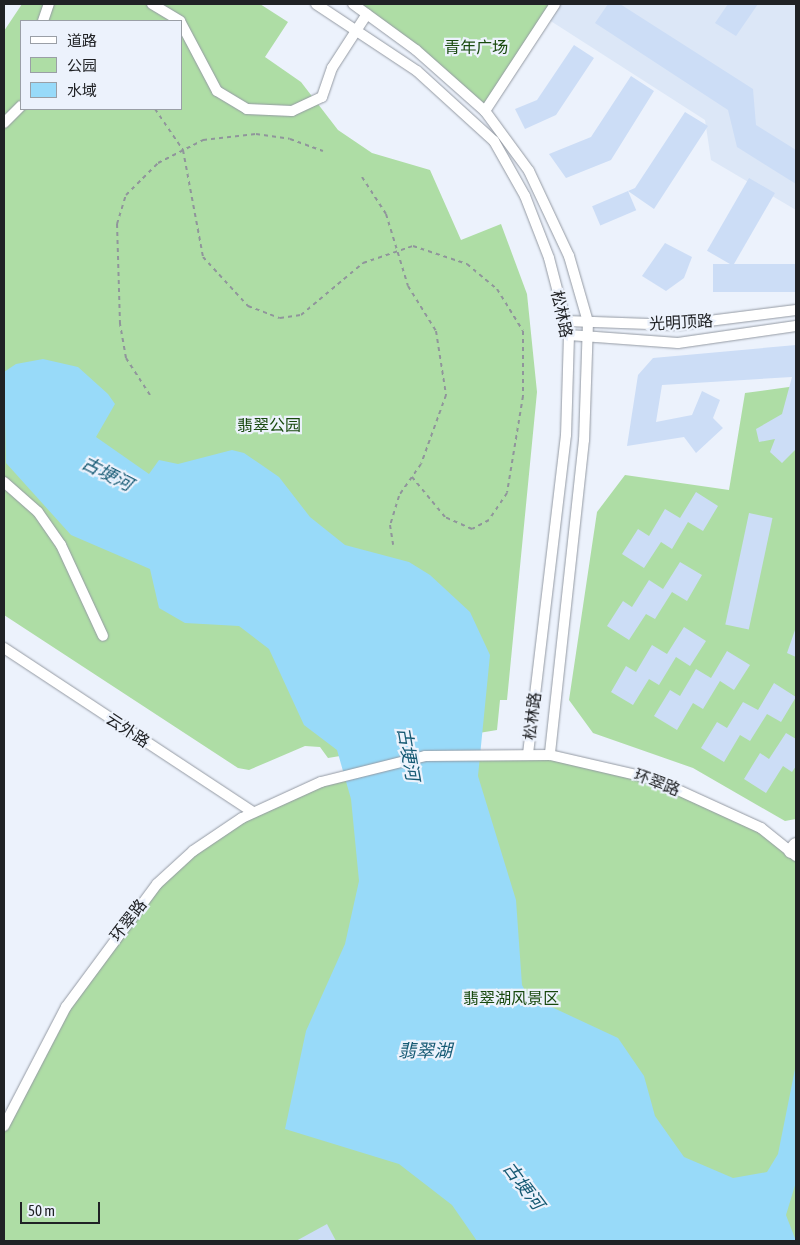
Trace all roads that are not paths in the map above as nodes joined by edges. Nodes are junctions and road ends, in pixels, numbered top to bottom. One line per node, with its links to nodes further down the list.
1 (49, 4): 7 (street)
2 (152, 4): 8 (street)
3 (353, 4): 6 (street, 松林路)
4 (555, 4): 12 (street)
5 (324, 6): 10 (street, 松林路)
6 (367, 14): 10 (street); 12 (street, 松林路)
7 (43, 20)
8 (178, 20)
9 (182, 24): 10 (street)
10 (356, 31): 15 (street, 松林路)
11 (20, 107): 13 (street)
12 (485, 111): 16 (street, 松林路)
13 (4, 123)
14 (796, 310): 16 (street, 光明顶路)
15 (566, 321): 16 (street, 光明顶路); 18 (street, 松林路)
16 (588, 322): 19 (street, 松林路)
17 (796, 326): 19 (street, 光明顶路)
18 (569, 335): 19 (street, 光明顶路); 23 (street, 松林路)
19 (589, 336): 24 (street, 松林路)
20 (4, 482): 21 (street)
21 (103, 636)
22 (4, 648): 25 (street, 云外路)
23 (528, 752): 24 (street, 环翠路); 25 (street, 环翠路)
24 (550, 755): 26 (street, 环翠路)
25 (253, 812): 27 (street, 环翠路)
26 (794, 851)
27 (4, 1126)

